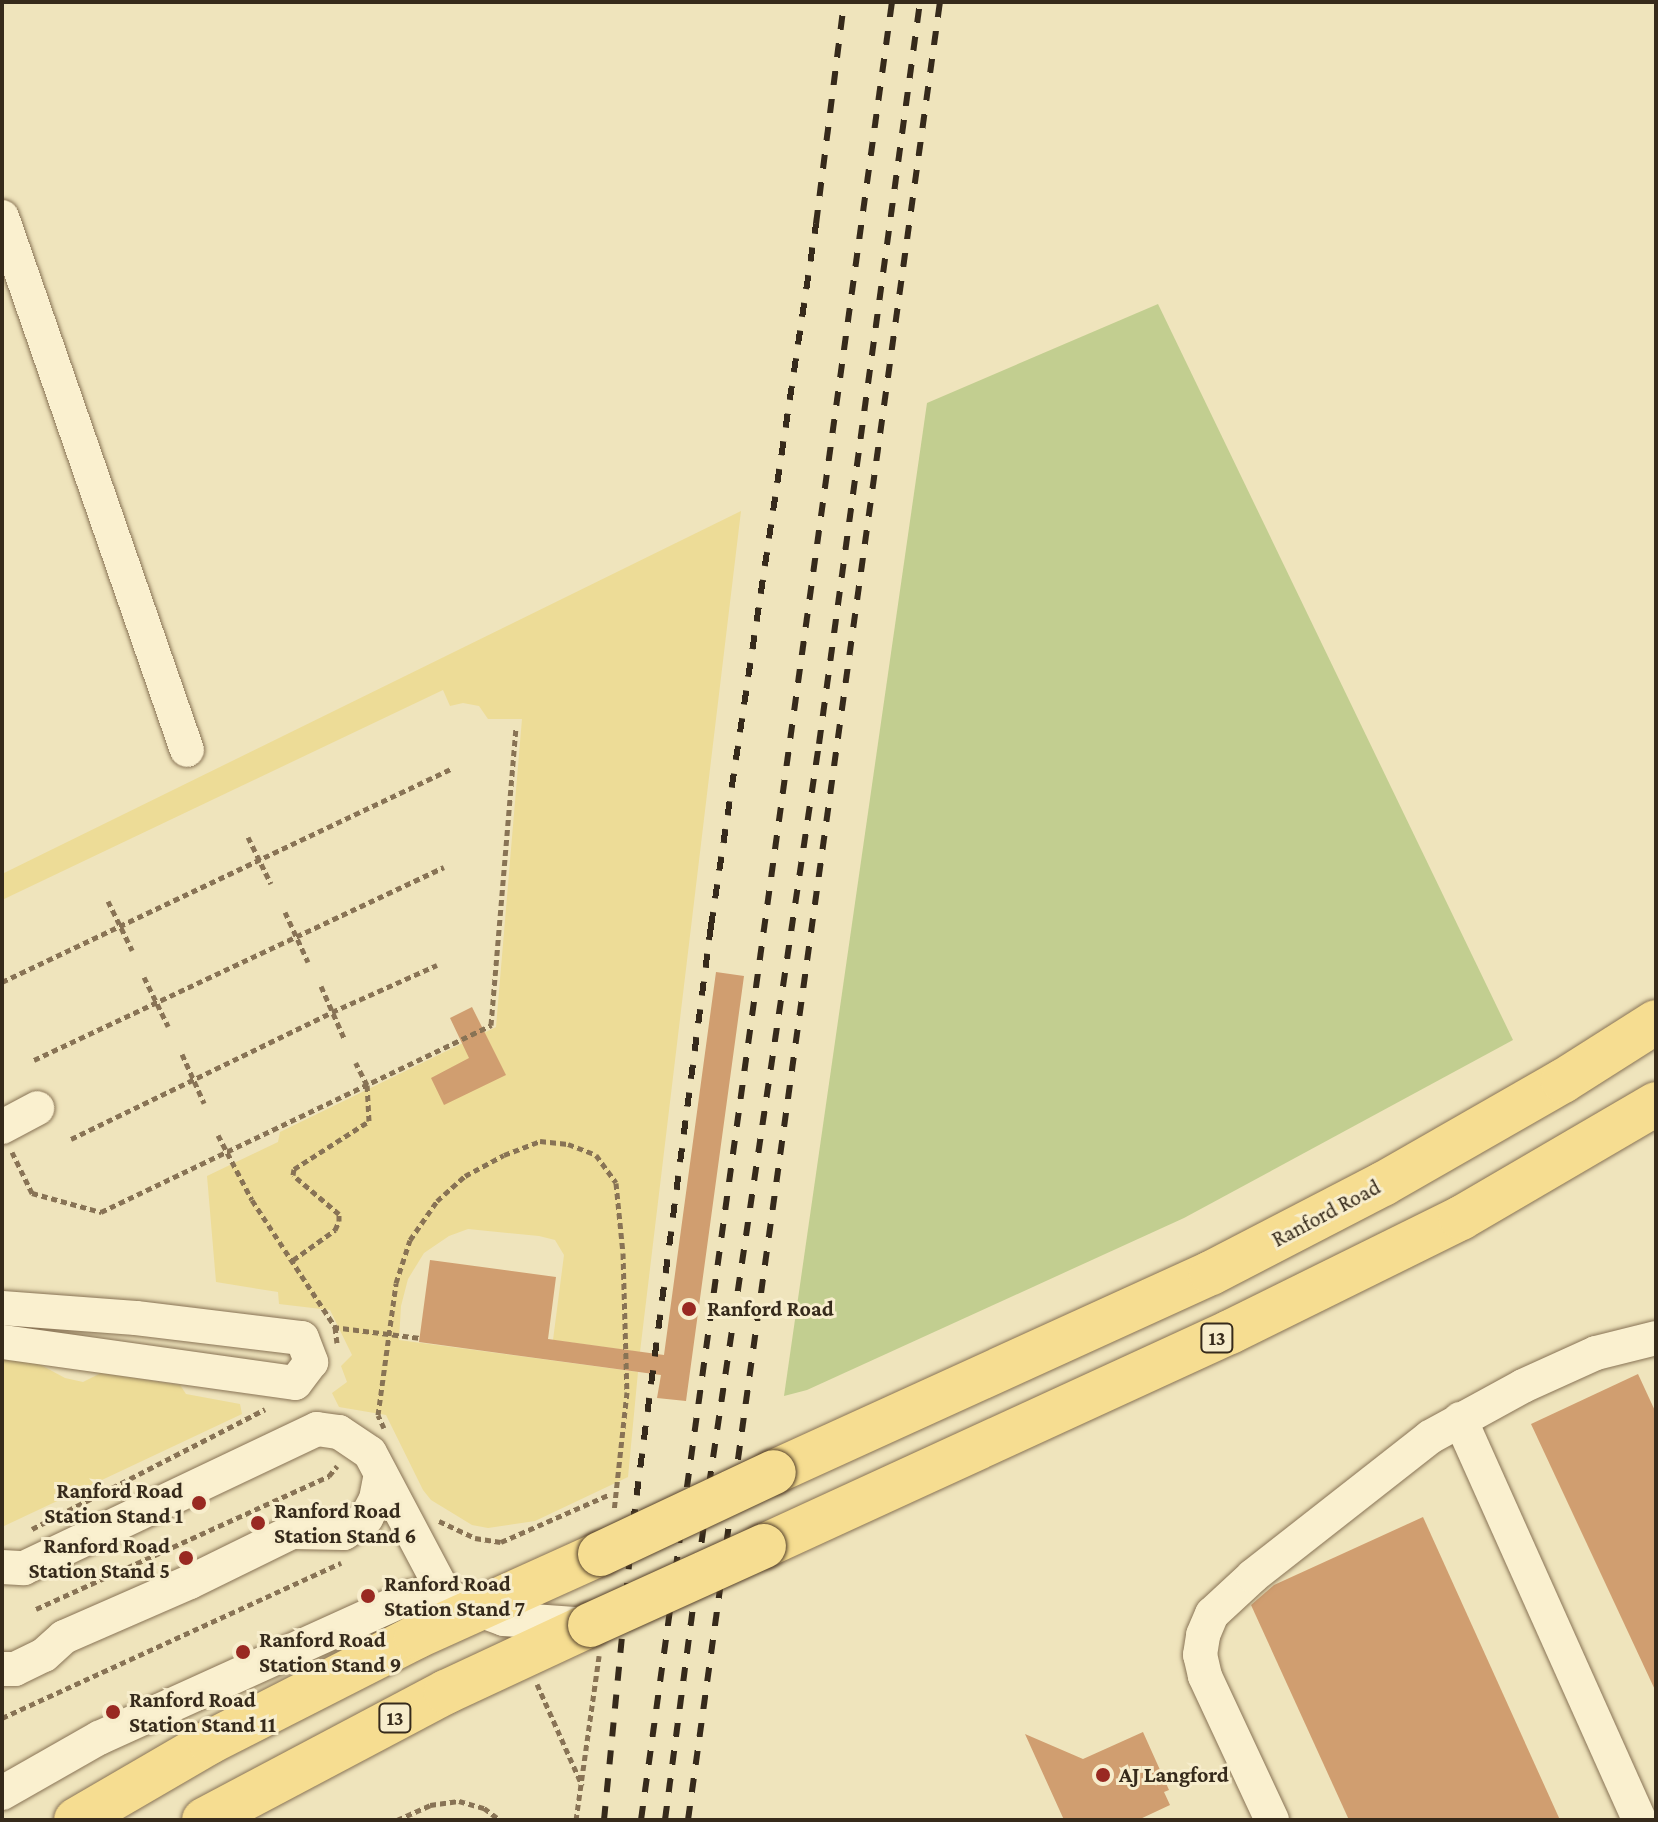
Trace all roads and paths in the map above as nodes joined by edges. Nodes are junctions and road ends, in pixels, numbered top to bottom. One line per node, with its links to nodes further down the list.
1 (2, 217): 3 (lane)
2 (516, 729): 28 (path)
3 (187, 750)
4 (453, 768): 6 (path)
5 (248, 837): 6 (path)
6 (259, 860): 8 (path); 11 (path)
7 (444, 867): 12 (path)
8 (271, 884)
9 (108, 901): 11 (path)
10 (285, 912): 12 (path)
11 (120, 926): 13 (path); 17 (path)
12 (296, 936): 14 (path); 19 (path)
13 (132, 950)
14 (308, 962)
15 (437, 965): 20 (path)
16 (144, 977): 19 (path)
17 (2, 982)
18 (321, 986): 20 (path)
19 (156, 1003): 22 (path); 25 (path)
20 (332, 1012): 23 (path); 27 (path)
21 (1656, 1022): 55 (main road, Ranford Road, bridge)
22 (168, 1026)
23 (344, 1038)
24 (182, 1054): 27 (path)
25 (34, 1060)
26 (356, 1063): 28 (path)
27 (193, 1079): 29 (path); 34 (path)
28 (367, 1085): 35 (path); 37 (path)
29 (204, 1103)
30 (1656, 1104): 57 (main road, 13, bridge)
31 (37, 1108): 33 (lane)
32 (218, 1135): 35 (path)
33 (7, 1139): 35 (path)
34 (71, 1139)
35 (225, 1152): 36 (path)
36 (261, 1212)
37 (293, 1260)
38 (2, 1308): 39 (lane)
39 (136, 1318): 45 (lane); 45 (lane)
40 (321, 1325): 41 (path)
41 (389, 1334): 42 (path); 46 (path); 47 (path)
42 (420, 1338)
43 (1656, 1338): 48 (lane)
44 (2, 1342): 45 (lane)
45 (134, 1361)
46 (627, 1392)
47 (378, 1415): 49 (path); 49 (path)
48 (1460, 1419): 67 (lane); 68 (lane)
49 (371, 1436): 50 (lane); 54 (lane); 56 (path)
50 (381, 1474): 55 (lane); 58 (lane)
51 (608, 1495): 52 (path)
52 (437, 1520)
53 (344, 1561): 60 (path)
54 (2, 1567)
55 (458, 1601): 57 (lane); 62 (lane); 63 (main road, Ranford Road)
56 (36, 1609)
57 (590, 1625): 64 (main road, 13)
58 (2, 1669)
59 (536, 1684): 61 (path)
60 (2, 1718)
61 (582, 1785)
62 (2, 1793)
63 (76, 1820)
64 (204, 1820)
65 (397, 1820): 66 (path)
66 (500, 1820)
67 (1272, 1820)
68 (1639, 1820)

